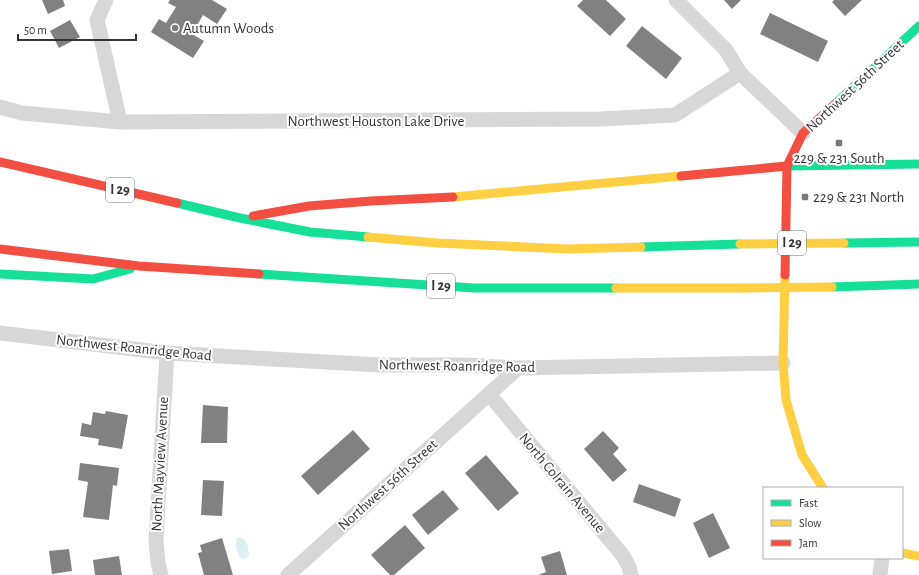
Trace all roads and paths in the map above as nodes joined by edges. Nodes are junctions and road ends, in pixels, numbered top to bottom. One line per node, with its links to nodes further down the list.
1 (106, 0): 6 (street)
2 (676, 0): 4 (street)
3 (919, 26): 7 (main road, Northwest 56th Street)
4 (740, 73): 6 (street, Northwest Houston Lake Drive); 7 (street)
5 (0, 107): 6 (street, Northwest Houston Lake Drive)
6 (120, 122)
7 (803, 133): 10 (main road, Northwest 56th Street)
8 (0, 162): 11 (main road, I 29)
9 (919, 164): 10 (main road)
10 (787, 166): 11 (main road); 21 (main road, Northwest 56th Street)
11 (240, 218): 12 (main road, I 29, bridge)
12 (919, 242)
13 (0, 249): 14 (main road, I 29)
14 (139, 266): 15 (main road); 16 (main road, I 29, bridge)
15 (0, 274)
16 (884, 284): 17 (main road, I 29); 18 (main road)
17 (919, 284)
18 (912, 293)
19 (0, 333): 20 (street, Northwest Roanridge Road)
20 (167, 353): 22 (street, Northwest Roanridge Road); 28 (street, North Mayview Avenue)
21 (783, 363): 22 (street, Northwest Roanridge Road); 24 (main road)
22 (518, 368): 23 (street, Northwest 56th Street)
23 (488, 394): 29 (street, Northwest 56th Street); 30 (street, North Colrain Avenue)
24 (822, 487)
25 (903, 554): 26 (main road)
26 (919, 556)
27 (882, 559): 31 (street)
28 (161, 575)
29 (288, 575)
30 (631, 575)
31 (880, 575)

